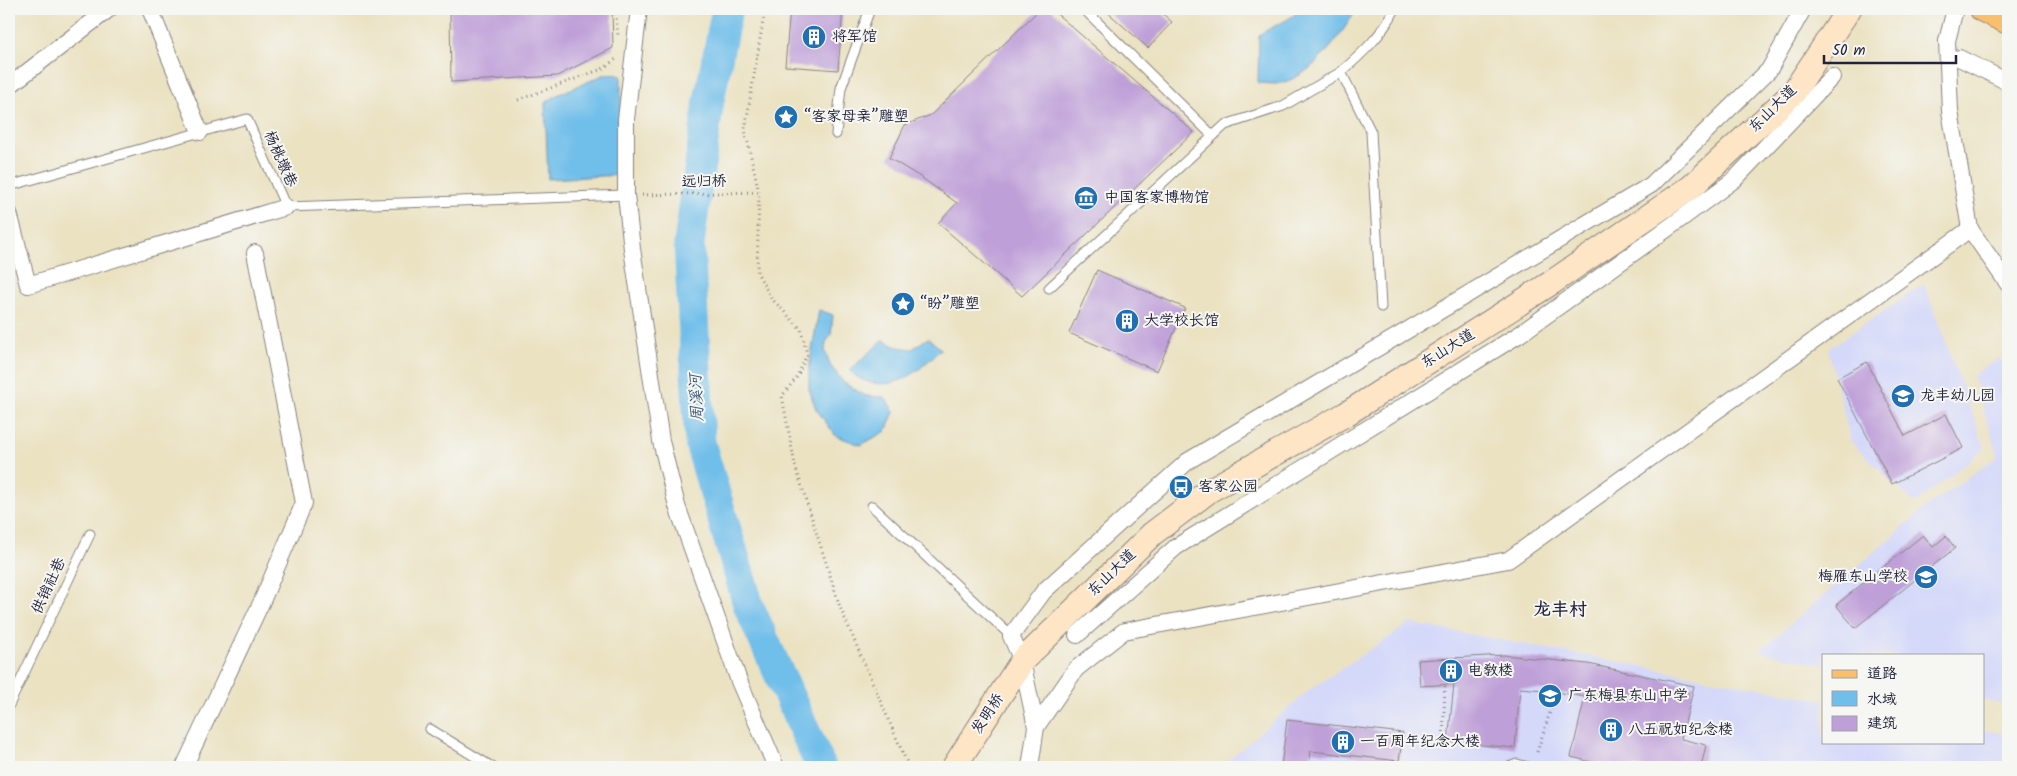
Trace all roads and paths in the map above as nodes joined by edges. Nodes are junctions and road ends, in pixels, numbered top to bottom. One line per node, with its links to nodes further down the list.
1 (109, 9): 20 (street)
2 (150, 9): 22 (street)
3 (616, 9): 14 (path)
4 (639, 9): 27 (street)
5 (765, 9): 26 (path)
6 (870, 9): 23 (lane)
7 (1084, 9): 24 (lane)
8 (1395, 9): 17 (lane)
9 (1802, 9): 39 (street)
10 (1849, 9): 40 (main road, 东山大道)
11 (1955, 9): 31 (street)
12 (1983, 9): 13 (main road)
13 (2008, 21)
14 (618, 38)
15 (620, 56): 21 (path)
16 (1959, 58): 19 (street)
17 (1341, 72): 24 (lane); 35 (lane)
18 (1832, 77): 38 (street)
19 (2008, 82)
20 (9, 86)
21 (518, 100)
22 (200, 132): 25 (lane, 杨桃墩巷); 29 (lane, 杨桃墩巷)
23 (836, 134)
24 (1213, 136): 34 (lane)
25 (9, 186)
26 (759, 192): 28 (path, 远归桥); 48 (path)
27 (626, 195): 29 (lane, 杨桃墩巷); 51 (street)
28 (649, 195)
29 (286, 207): 30 (street)
30 (9, 213)
31 (1970, 229): 33 (street); 44 (street)
32 (255, 253): 49 (street)
33 (2008, 284)
34 (1049, 288)
35 (1381, 307)
36 (872, 506): 39 (lane)
37 (90, 534): 42 (lane, 供销社巷)
38 (1077, 635)
39 (1011, 636): 40 (street)
40 (1022, 661): 44 (street); 52 (main road, 发明桥)
41 (1445, 685): 46 (path)
42 (9, 705)
43 (1551, 709): 47 (path)
44 (1036, 727): 53 (street)
45 (430, 729): 50 (lane)
46 (1443, 742)
47 (1536, 752)
48 (908, 765)
49 (184, 767)
50 (492, 767)
51 (776, 767)
52 (954, 767)
53 (1030, 767)
54 (1509, 767): 55 (lane)
55 (1528, 767)

